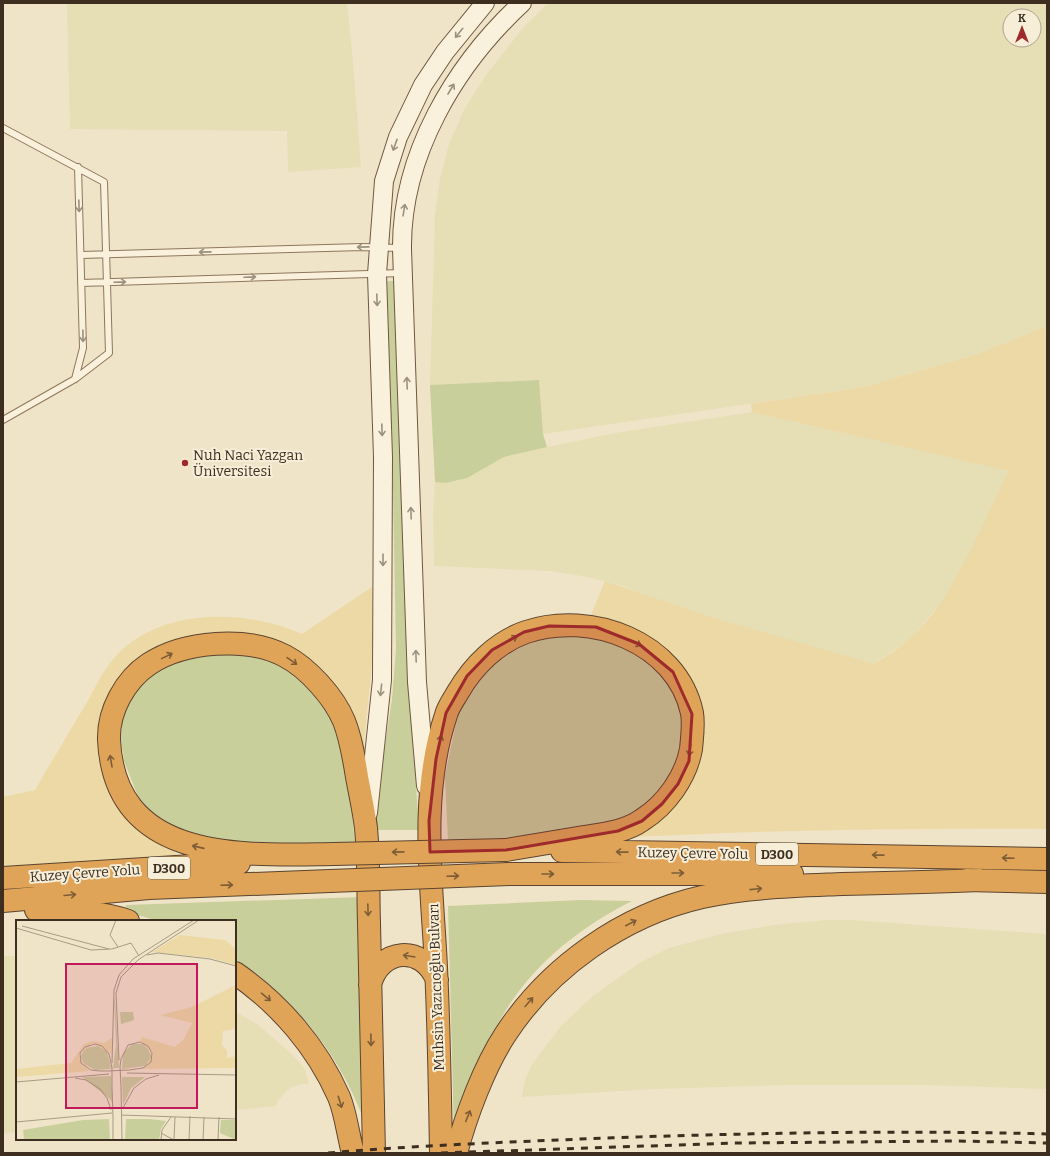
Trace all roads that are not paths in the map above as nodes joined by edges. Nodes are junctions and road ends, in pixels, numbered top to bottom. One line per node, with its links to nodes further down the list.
1 (484, 3): 5 (street, one-way to 5)
2 (522, 3): 6 (street, one-way to 2)
3 (3, 128): 4 (lane)
4 (78, 168): 7 (lane); 8 (lane, one-way to 8)
5 (378, 247): 6 (lane); 7 (lane, one-way to 7); 10 (street)
6 (402, 248): 9 (street)
7 (106, 254): 8 (lane); 12 (lane)
8 (81, 255): 11 (lane)
9 (403, 273): 10 (lane); 15 (street, one-way to 9)
10 (377, 274): 12 (lane, one-way to 10); 16 (street, one-way to 16)
11 (81, 283): 12 (lane); 13 (lane, one-way to 13)
12 (106, 283): 13 (lane)
13 (75, 379): 14 (lane)
14 (3, 420)
15 (429, 821): 17 (highway, Muhsin Yazıcıoğlu Bulvarı, one-way to 17); 27 (highway, Muhsin Yazıcıoğlu Bulvarı)
16 (366, 829): 18 (highway, one-way to 16); 28 (highway, one-way to 28)
17 (506, 850): 18 (highway, D300, one-way to 18, bridge); 19 (highway, Kuzey Çevre Yolu / D300, one-way to 17)
18 (334, 854): 20 (highway, Kuzey Çevre Yolu / D300)
19 (1047, 859)
20 (3, 878)
21 (980, 880): 22 (highway, Kuzey Çevre Yolu / D300); 23 (highway, Kuzey Çevre Yolu / D300, one-way to 21, bridge); 32 (highway, one-way to 21)
22 (1047, 882)
23 (3, 901)
24 (3, 910): 25 (highway)
25 (125, 920)
26 (236, 974): 29 (highway, one-way to 29)
27 (437, 980): 28 (highway, one-way to 28); 31 (highway, Muhsin Yazıcıoğlu Bulvarı)
28 (370, 985): 30 (highway, one-way to 30)
29 (353, 1153)
30 (374, 1153)
31 (441, 1153)
32 (456, 1153)

